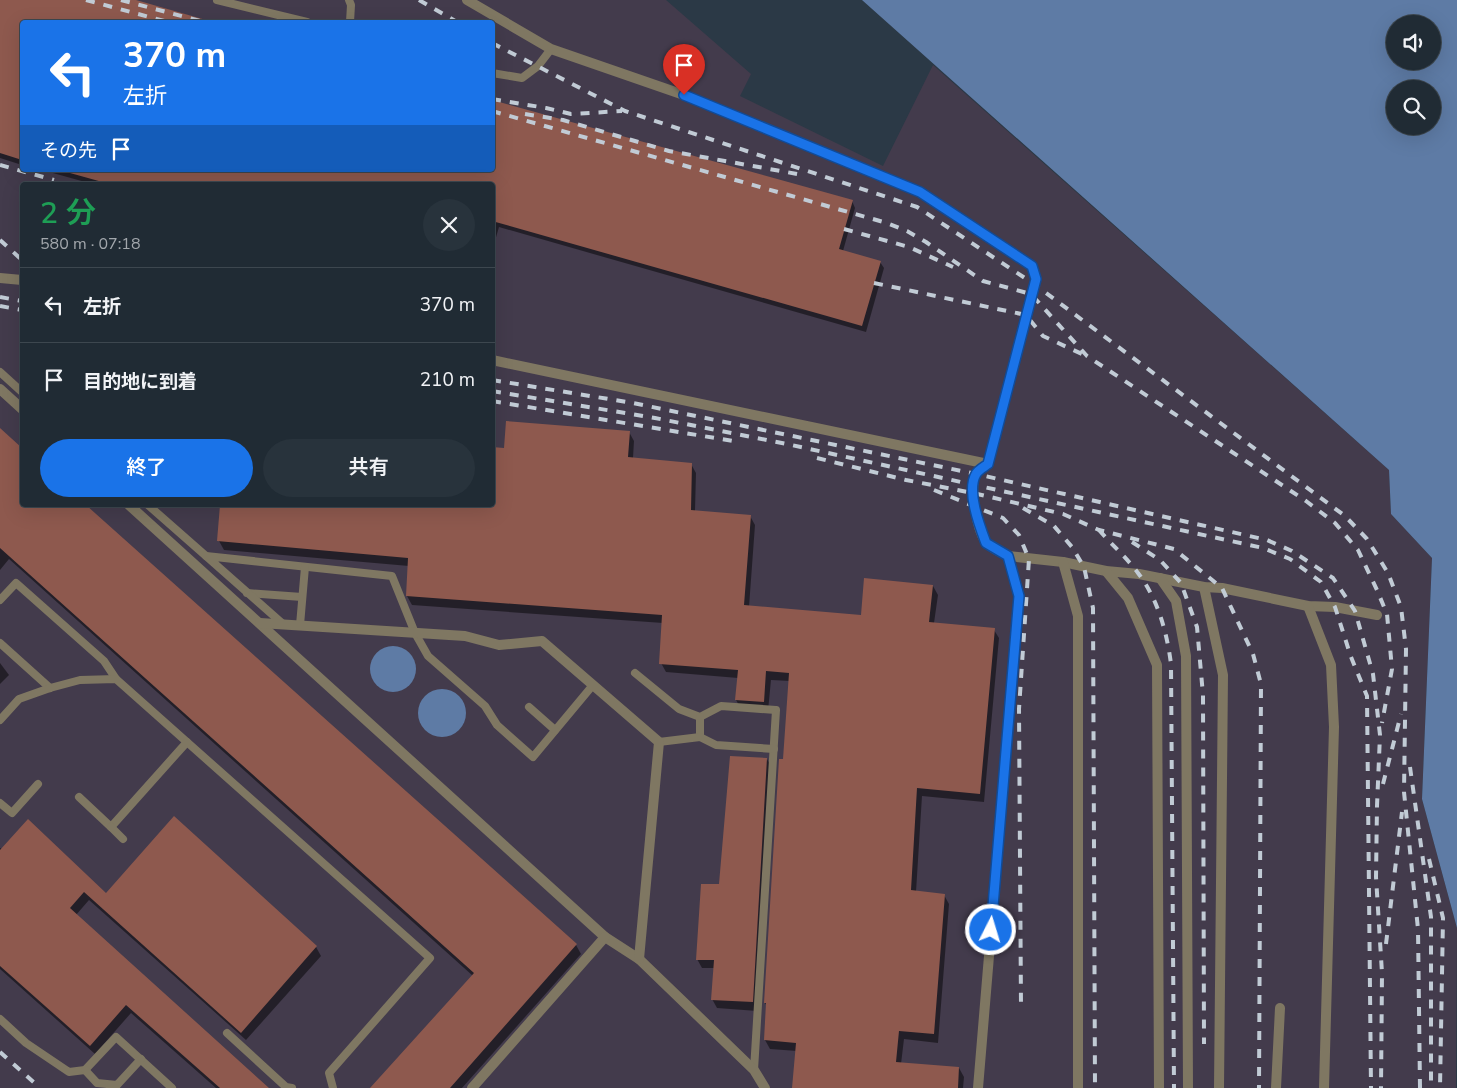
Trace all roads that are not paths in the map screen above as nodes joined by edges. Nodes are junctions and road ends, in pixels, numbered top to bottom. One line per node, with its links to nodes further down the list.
1 (216, 0): 4 (lane)
2 (349, 0): 5 (lane)
3 (467, 0): 6 (street)
4 (299, 20)
5 (350, 20)
6 (552, 49): 7 (lane); 15 (street)
7 (495, 74)
8 (0, 278): 9 (street)
9 (20, 280)
10 (495, 361): 15 (street)
11 (0, 372): 13 (lane)
12 (0, 389): 14 (street)
13 (20, 390)
14 (20, 408)
15 (988, 464): 19 (street)
16 (131, 507): 30 (street)
17 (150, 507): 18 (lane)
18 (206, 556): 21 (lane); 25 (lane)
19 (1008, 556): 20 (street); 65 (street)
20 (1063, 562): 22 (street); 66 (street)
21 (305, 567): 26 (lane); 33 (lane)
22 (1106, 571): 23 (street); 67 (street)
23 (1160, 578): 24 (street); 68 (street)
24 (1204, 587): 28 (street); 69 (street)
25 (247, 593): 26 (lane); 31 (lane)
26 (302, 597): 32 (lane)
27 (0, 600): 36 (lane)
28 (1308, 606): 29 (street); 71 (street)
29 (1377, 614)
30 (260, 623): 31 (street); 52 (street)
31 (283, 624): 32 (street)
32 (300, 625): 33 (street)
33 (415, 633): 37 (street); 42 (lane)
34 (0, 643): 38 (lane)
35 (635, 674): 40 (lane)
36 (116, 679): 38 (lane); 44 (lane)
37 (593, 685): 42 (lane); 45 (street)
38 (50, 688): 41 (lane)
39 (529, 707): 42 (lane)
40 (700, 717): 43 (lane); 46 (lane)
41 (0, 720)
42 (555, 730)
43 (700, 737): 45 (lane); 46 (lane)
44 (187, 742): 50 (lane); 62 (lane)
45 (659, 742): 53 (street)
46 (774, 749): 59 (lane)
47 (38, 784): 49 (lane)
48 (79, 797): 50 (lane)
49 (0, 803)
50 (111, 827): 51 (lane)
51 (123, 838)
52 (605, 936): 53 (street); 63 (street)
53 (639, 959): 59 (street)
54 (1280, 1008): 70 (street)
55 (0, 1020): 58 (lane)
56 (227, 1033): 61 (lane)
57 (141, 1060): 58 (lane); 58 (lane); 60 (lane)
58 (85, 1070)
59 (754, 1070): 64 (street)
60 (172, 1088)
61 (292, 1088)
62 (333, 1088)
63 (472, 1088)
64 (765, 1088)
65 (978, 1088)
66 (1078, 1088)
67 (1159, 1088)
68 (1188, 1088)
69 (1219, 1088)
70 (1276, 1088)
71 (1324, 1088)

